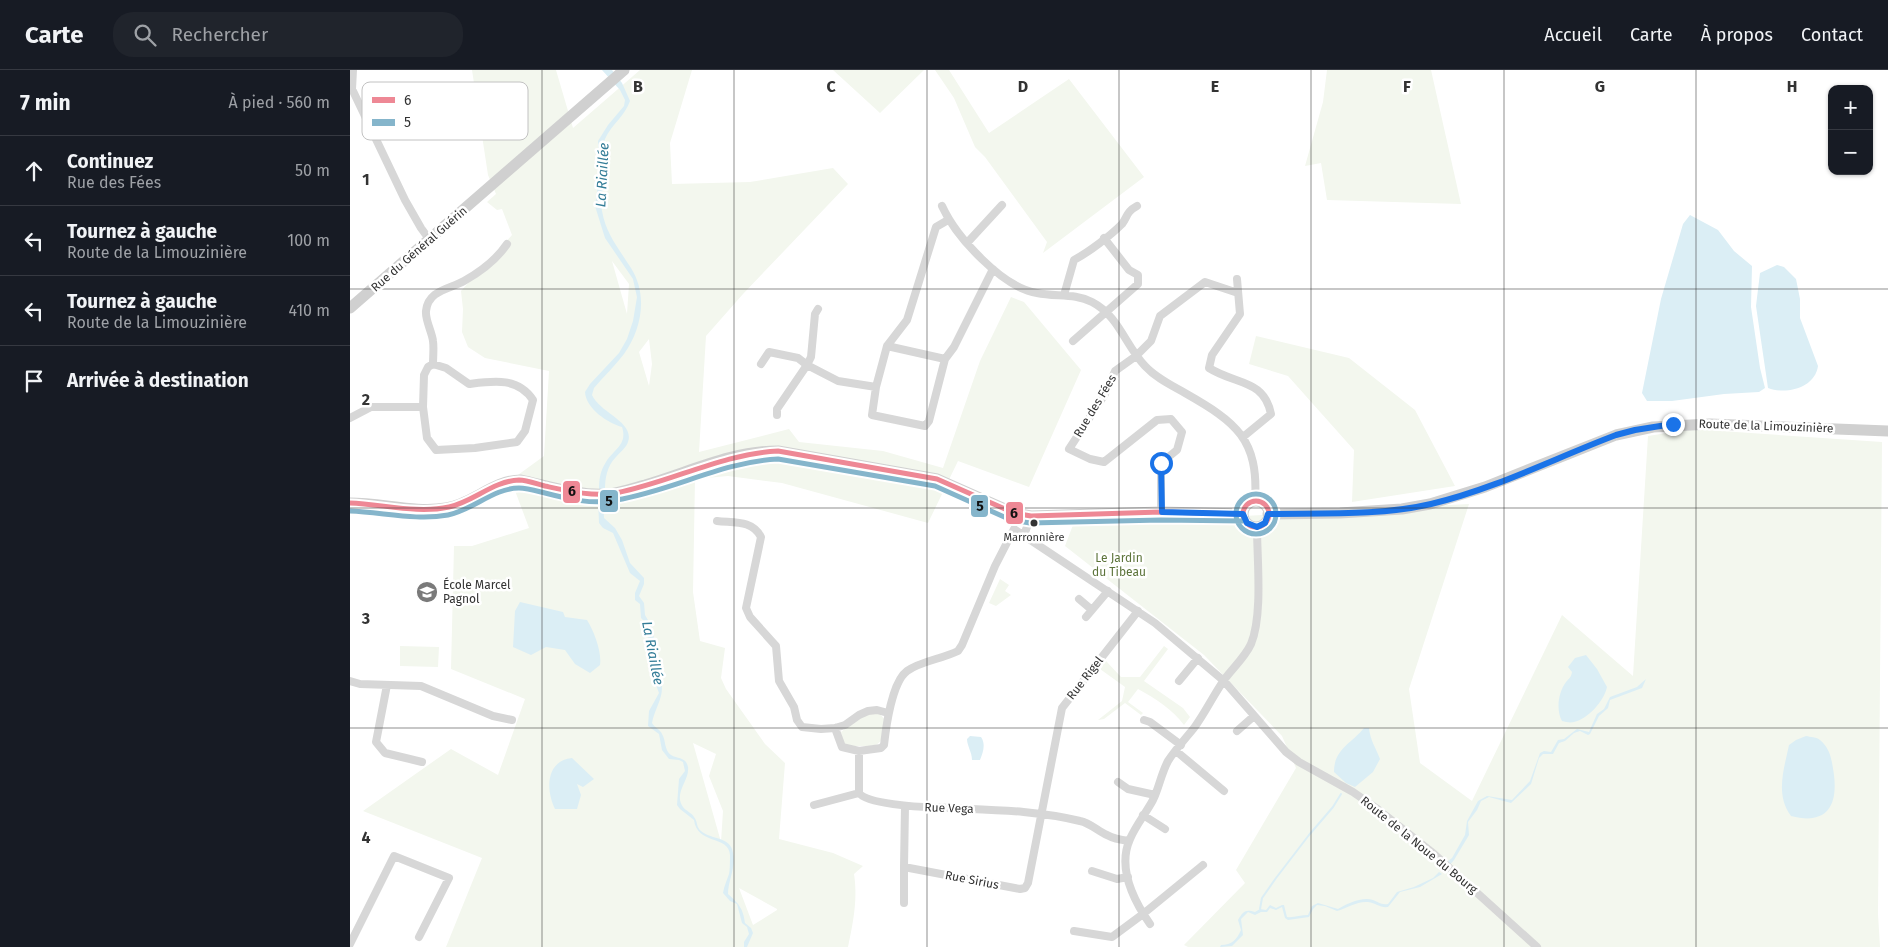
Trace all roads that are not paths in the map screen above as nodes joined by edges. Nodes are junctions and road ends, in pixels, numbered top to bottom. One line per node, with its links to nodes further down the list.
1 (353, 70): 3 (street)
2 (622, 72): 10 (street, Rue du Général Guérin)
3 (362, 110)
4 (376, 140): 10 (street)
5 (1002, 205): 11 (street)
6 (942, 206): 8 (street)
7 (1137, 206): 9 (street)
8 (948, 220): 11 (street); 21 (street)
9 (1104, 238): 16 (street); 19 (street)
10 (429, 239): 17 (street, Rue du Général Guérin)
11 (967, 243): 13 (street)
12 (508, 244): 24 (street)
13 (993, 269): 16 (street); 23 (street)
14 (1237, 279): 15 (street)
15 (1238, 292): 22 (street); 32 (street)
16 (1064, 295): 19 (street)
17 (350, 308)
18 (818, 309): 26 (street)
19 (1107, 312): 20 (street); 22 (street)
20 (1073, 341)
21 (887, 346): 23 (street); 27 (street)
22 (1136, 356): 32 (street); 35 (street, Rue des Fées)
23 (945, 359): 27 (street)
24 (433, 364): 28 (street); 28 (street)
25 (761, 364): 26 (street)
26 (807, 365): 27 (street); 29 (street)
27 (876, 386)
28 (423, 407): 30 (street)
29 (777, 415)
30 (350, 418)
31 (1883, 431): 37 (street, Route de la Limouzinière)
32 (1243, 437): 33 (street)
33 (1255, 501): 36 (street); 37 (street)
34 (350, 504): 38 (street)
35 (1162, 512): 36 (street); 38 (street)
36 (1243, 514): 40 (street)
37 (1268, 514): 40 (street)
38 (1031, 516): 41 (street)
39 (717, 521): 56 (street)
40 (1257, 527): 49 (street)
41 (1024, 535): 42 (street, Route de la Noue du Bourg); 52 (street, Route de la Noue du Bourg)
42 (1108, 591): 44 (street); 45 (street, Route de la Noue du Bourg)
43 (1079, 599): 44 (street)
44 (1092, 610): 46 (street)
45 (1138, 611): 47 (street, Route de la Noue du Bourg); 67 (street, Rue Rigel)
46 (1086, 617)
47 (1198, 658): 48 (street); 49 (street, Route de la Noue du Bourg)
48 (1179, 681)
49 (1224, 681): 53 (street, Route de la Noue du Bourg); 58 (street)
50 (350, 682): 51 (street)
51 (387, 685): 54 (street); 60 (street)
52 (888, 713): 56 (street); 59 (street)
53 (1254, 716): 57 (street); 81 (street, Route de la Noue du Bourg)
54 (512, 720)
55 (1144, 720): 58 (street)
56 (835, 728): 59 (street)
57 (1237, 731)
58 (1178, 748): 62 (street); 64 (street)
59 (859, 751): 63 (street)
60 (422, 762)
61 (1118, 782): 64 (street)
62 (1224, 791)
63 (859, 793): 65 (street); 66 (street, Rue Vega)
64 (1156, 795): 68 (street)
65 (814, 805)
66 (905, 806): 67 (street, Rue Vega); 72 (street)
67 (1041, 814): 70 (street, Rue Vega); 72 (street, Rue Sirius)
68 (1142, 815): 69 (street); 70 (street)
69 (1165, 829)
70 (1129, 841): 74 (street)
71 (1203, 865): 76 (street)
72 (904, 867): 75 (street)
73 (1092, 871): 74 (street)
74 (1128, 877): 76 (street)
75 (904, 904)
76 (1143, 914): 77 (street); 78 (street)
77 (1150, 924)
78 (1074, 931)
79 (419, 937): 80 (street)
80 (350, 944)
81 (1537, 947)

